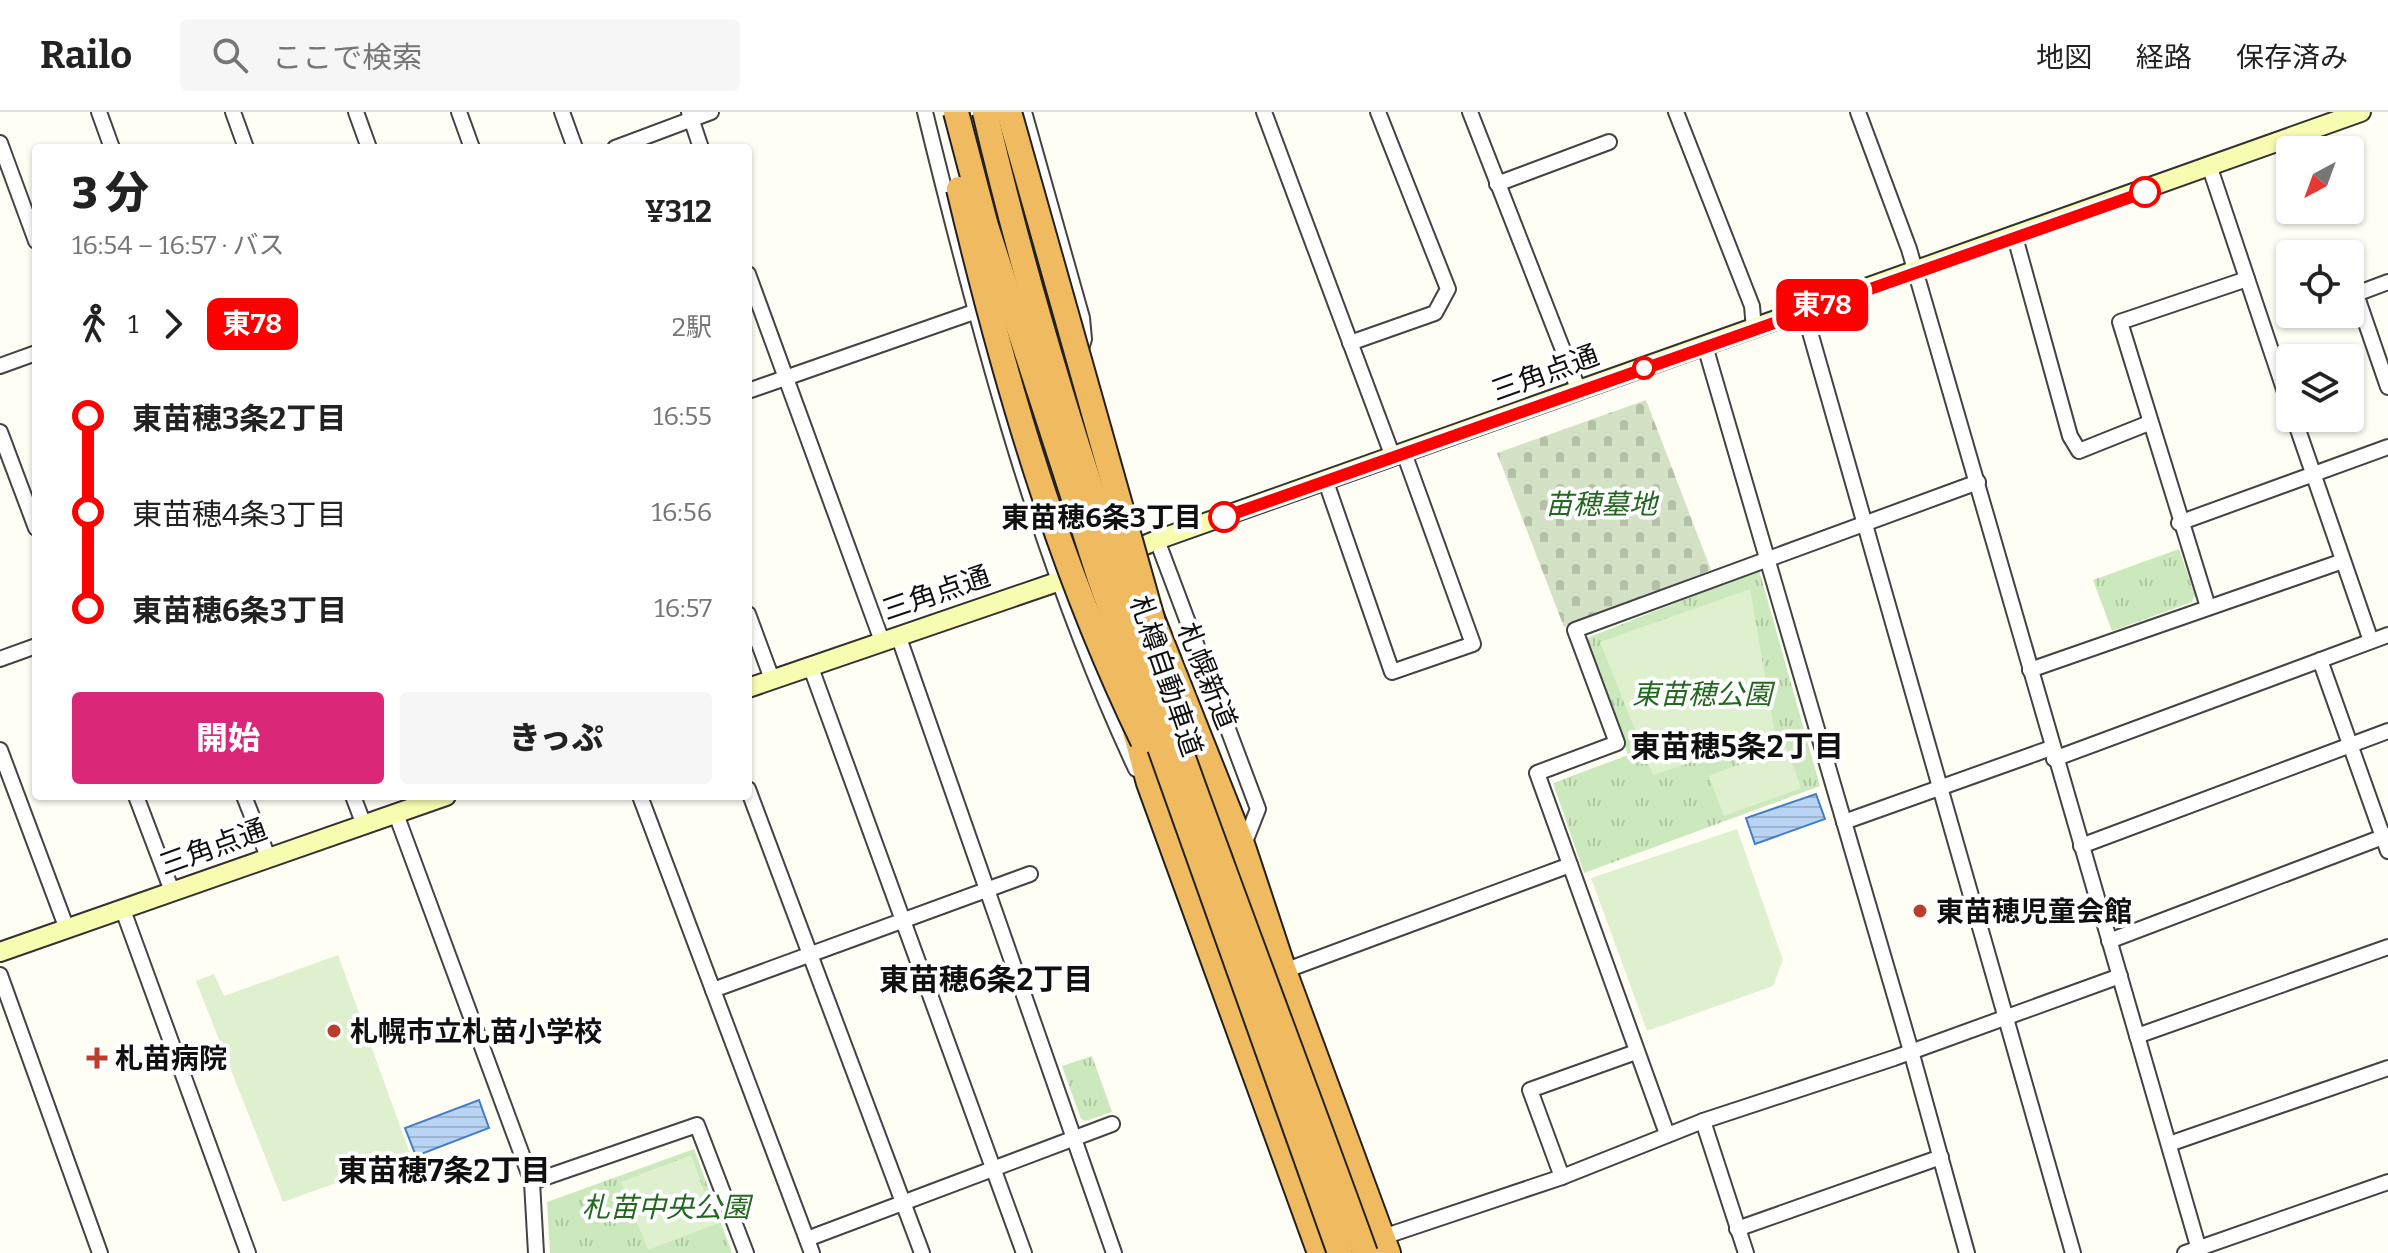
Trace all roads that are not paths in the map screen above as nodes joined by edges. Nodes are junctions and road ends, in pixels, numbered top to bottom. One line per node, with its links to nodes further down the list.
1 (99, 112): 24 (street)
2 (233, 112): 25 (street)
3 (356, 112): 26 (street)
4 (459, 112): 27 (street)
5 (562, 112): 28 (street)
6 (711, 112): 21 (street)
7 (925, 112): 40 (street)
8 (942, 112): 96 (highway, bridge)
9 (956, 112): 96 (highway, 札樽自動車道, bridge)
10 (967, 112): 67 (highway)
11 (985, 112): 92 (highway, 札樽自動車道, bridge)
12 (1002, 112): 48 (highway, 札幌新道)
13 (1009, 112): 92 (highway, bridge)
14 (1024, 112): 48 (street)
15 (1264, 112): 42 (street)
16 (1378, 112): 42 (street)
17 (1470, 112): 32 (street)
18 (1676, 112): 41 (street)
19 (1858, 112): 35 (street)
20 (2361, 112): 31 (street, 三角点通)
21 (690, 116): 29 (street); 30 (street)
22 (1609, 142): 32 (street)
23 (0, 143): 33 (street)
24 (111, 144)
25 (245, 144)
26 (368, 144)
27 (471, 144)
28 (574, 144)
29 (624, 144)
30 (700, 144)
31 (2210, 168): 34 (street, 三角点通); 36 (street)
32 (1497, 184): 51 (street)
33 (32, 230)
34 (2015, 237): 35 (street, 三角点通); 52 (street)
35 (1915, 272): 39 (street, 三角点通); 59 (street)
36 (2247, 279): 45 (street); 52 (street)
37 (2388, 282): 49 (street)
38 (752, 285): 47 (street)
39 (1804, 311): 41 (street, 三角点通); 62 (street)
40 (974, 312): 47 (street); 68 (street)
41 (1754, 329): 43 (street, 三角点通)
42 (1350, 343): 56 (street)
43 (1705, 346): 51 (street, 三角点通); 65 (street)
44 (32, 354): 46 (street)
45 (2276, 365)
46 (0, 366)
47 (786, 378): 50 (street); 72 (street)
48 (1069, 387): 64 (highway, 札幌新道)
49 (2388, 387)
50 (752, 390)
51 (1579, 391): 56 (street, 三角点通)
52 (2149, 423): 61 (street)
53 (0, 432): 60 (street)
54 (2299, 432): 57 (street)
55 (2388, 447): 57 (street)
56 (1399, 455): 58 (street, 三角点通); 58 (street)
57 (2313, 474): 61 (street); 66 (street)
58 (1326, 482): 63 (street, 三角点通)
59 (1978, 482): 62 (street); 78 (street)
60 (32, 517)
61 (2179, 523): 69 (street)
62 (1864, 524): 65 (street); 85 (street)
63 (1157, 540): 64 (street, 三角点通); 99 (street)
64 (1126, 555): 67 (street, 三角点通); 99 (highway, 札幌新道)
65 (1767, 558): 94 (street); 102 (street)
66 (2343, 561): 69 (street); 73 (street)
67 (1091, 568): 68 (street, 三角点通); 100 (highway)
68 (1057, 582): 72 (street, 三角点通); 100 (street)
69 (2208, 607): 78 (street)
70 (752, 625): 79 (street)
71 (2388, 635): 73 (street)
72 (890, 638): 77 (street, 三角点通); 104 (street)
73 (2371, 641): 76 (street)
74 (32, 647): 75 (street)
75 (0, 659)
76 (2320, 660): 82 (street); 84 (street)
77 (810, 665): 79 (street, 三角点通); 107 (street)
78 (2030, 670): 84 (street)
79 (772, 679): 80 (street, 三角点通)
80 (752, 686)
81 (2388, 731): 82 (street)
82 (2350, 745): 97 (street); 98 (street)
83 (0, 750): 108 (street)
84 (2053, 753): 85 (street); 98 (street)
85 (1938, 786): 94 (street); 117 (street)
86 (138, 800): 105 (street)
87 (246, 800): 101 (street)
88 (355, 800): 95 (street)
89 (435, 800): 93 (street, 三角点通)
90 (642, 800): 116 (street)
91 (752, 800): 112 (street)
92 (1205, 811): 135 (highway, 札樽自動車道, bridge)
93 (396, 814): 95 (street, 三角点通); 130 (street)
94 (1844, 822): 119 (street)
95 (364, 825): 101 (street, 三角点通)
96 (1189, 832): 145 (highway, 札樽自動車道, bridge)
97 (2386, 841): 109 (street)
98 (2081, 846): 109 (street)
99 (1243, 847): 113 (highway, 札幌新道)
100 (1177, 856): 144 (highway)
101 (268, 857): 105 (street, 三角点通)
102 (1570, 865): 113 (street); 120 (street)
103 (1030, 874): 104 (street)
104 (986, 888): 107 (street); 125 (street)
105 (172, 891): 106 (street, 三角点通)
106 (123, 910): 108 (street, 三角点通); 138 (street)
107 (904, 919): 112 (street); 128 (street)
108 (67, 929): 111 (street, 三角点通)
109 (2109, 941): 115 (street)
110 (2388, 947): 118 (street)
111 (0, 952)
112 (810, 955): 116 (street); 132 (street)
113 (1284, 971): 135 (highway, 札幌新道)
114 (0, 975): 137 (street)
115 (2120, 976): 117 (street); 118 (street)
116 (713, 990): 134 (street)
117 (2005, 1019): 119 (street); 148 (street)
118 (2137, 1036): 126 (street)
119 (1911, 1051): 122 (street); 127 (street)
120 (1636, 1052): 124 (street); 129 (street)
121 (2388, 1068): 126 (street)
122 (1703, 1121): 124 (street); 133 (street)
123 (1112, 1124): 125 (street)
124 (1667, 1134): 129 (street)
125 (1075, 1138): 128 (street); 143 (street)
126 (2169, 1144): 136 (street)
127 (1941, 1157): 133 (street); 147 (street)
128 (993, 1169): 132 (street); 142 (street)
129 (1562, 1177): 135 (street)
130 (532, 1182): 139 (street); 140 (street)
131 (2388, 1182): 136 (street)
132 (903, 1203): 134 (street); 141 (street)
133 (1737, 1229): 146 (street)
134 (809, 1246)
135 (1378, 1248)
136 (2195, 1251)
137 (100, 1253)
138 (248, 1253)
139 (536, 1253)
140 (746, 1253)
141 (922, 1253)
142 (1024, 1253)
143 (1114, 1253)
144 (1320, 1253)
145 (1340, 1253)
146 (1746, 1253)
147 (1967, 1253)
148 (2073, 1253)

